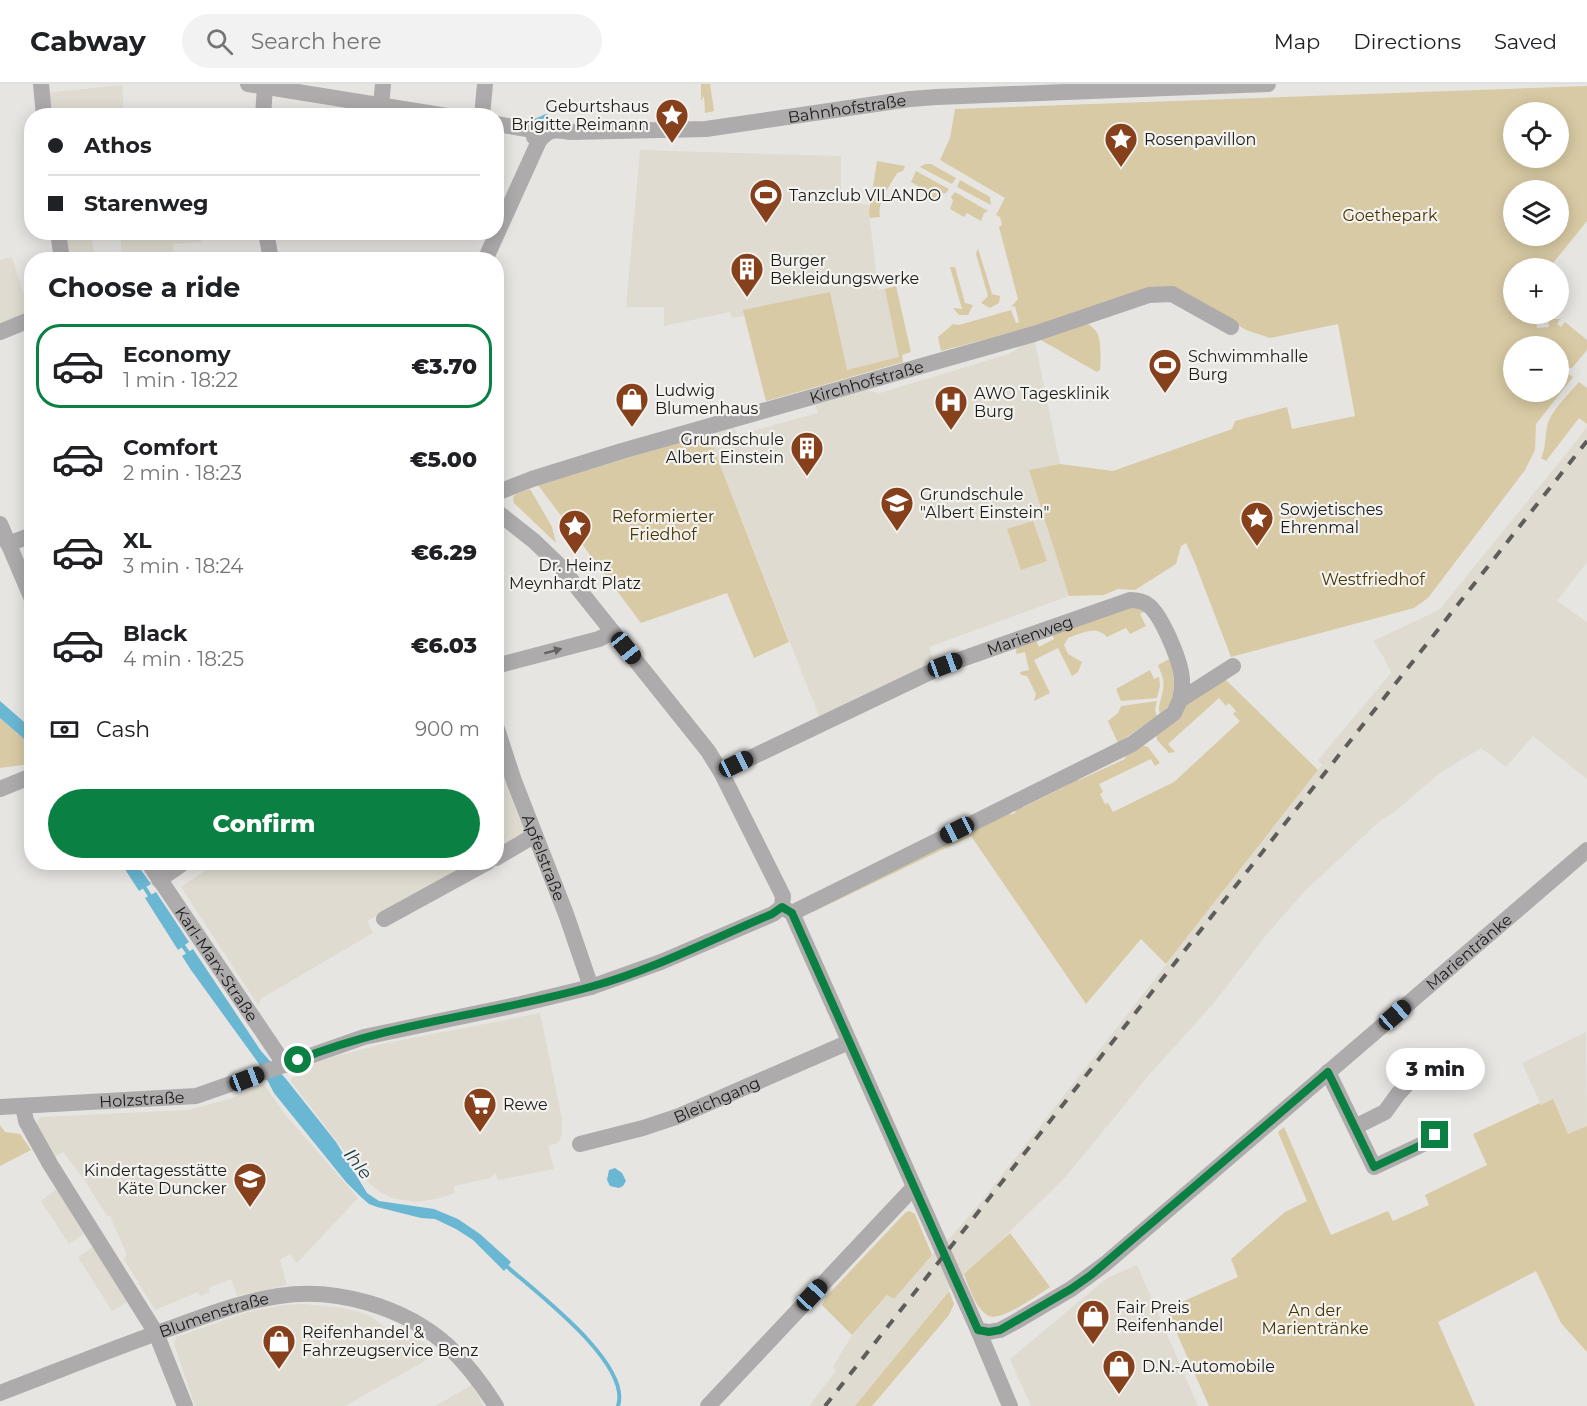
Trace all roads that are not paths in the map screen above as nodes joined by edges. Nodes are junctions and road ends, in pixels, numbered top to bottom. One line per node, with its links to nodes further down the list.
1 (41, 84): 8 (street)
2 (383, 84): 7 (street)
3 (486, 84): 11 (street)
4 (1268, 84): 6 (street, Bahnhofstraße)
5 (257, 85): 7 (street); 9 (street)
6 (1057, 88): 13 (street, Bahnhofstraße)
7 (381, 105): 10 (street)
8 (44, 108)
9 (263, 108)
10 (399, 108)
11 (483, 108)
12 (504, 125): 13 (street)
13 (536, 139): 14 (street)
14 (504, 215)
15 (24, 322): 17 (street)
16 (1231, 327): 18 (street, Kirchhofstraße)
17 (0, 332)
18 (504, 490)
19 (504, 518): 24 (street)
20 (0, 524): 22 (street)
21 (24, 538): 22 (street)
22 (8, 544): 23 (street)
23 (24, 580)
24 (613, 632): 25 (street, one-way to 24); 29 (street)
25 (504, 664)
26 (1233, 666): 27 (street)
27 (1180, 700): 29 (street, Marienweg); 39 (street)
28 (504, 750): 32 (street, Apfelstraße)
29 (722, 772): 39 (street)
30 (24, 779): 31 (street)
31 (0, 789)
32 (535, 835): 34 (street); 41 (street, Apfelstraße)
33 (1587, 850): 45 (street, Marientränke)
34 (504, 853)
35 (153, 870): 38 (street, Karl-Marx-Straße)
36 (173, 870): 38 (street)
37 (473, 870): 40 (street)
38 (159, 880): 43 (street, Karl-Marx-Straße)
39 (787, 910): 41 (street, Holzstraße); 42 (street)
40 (384, 919)
41 (591, 987): 43 (street, Holzstraße)
42 (849, 1042): 50 (street, Bleichgang); 51 (street)
43 (283, 1066): 46 (street, Holzstraße)
44 (1422, 1068): 48 (street)
45 (1328, 1072): 48 (street); 52 (street, Marientränke)
46 (23, 1106): 47 (street, Holzstraße); 53 (street, Blumenstraße)
47 (0, 1107)
48 (1355, 1127): 49 (street)
49 (1435, 1135)
50 (580, 1144)
51 (914, 1187): 52 (street); 57 (street)
52 (978, 1330): 58 (street)
53 (156, 1333): 54 (street); 55 (street); 56 (street, Blumenstraße)
54 (0, 1393)
55 (185, 1406)
56 (496, 1406)
57 (708, 1406)
58 (1010, 1406)

